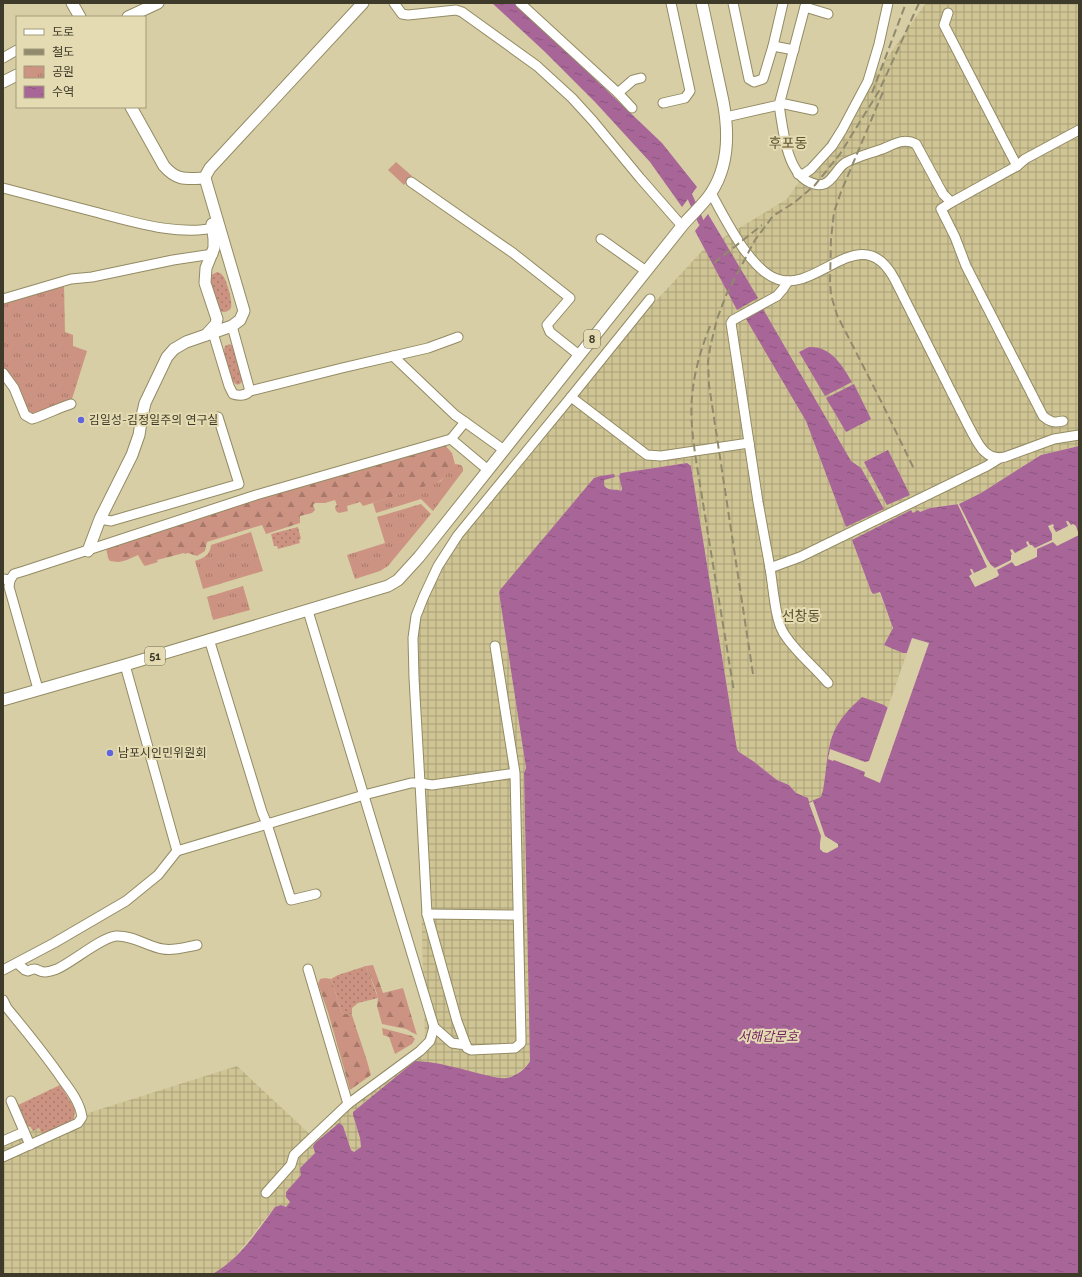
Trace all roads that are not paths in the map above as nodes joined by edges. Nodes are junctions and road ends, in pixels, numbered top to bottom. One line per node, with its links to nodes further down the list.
1 (72, 3): 14 (main road)
2 (363, 3): 33 (main road)
3 (394, 3): 38 (street)
4 (520, 3): 23 (street)
5 (671, 3): 24 (street)
6 (702, 3): 29 (main road, 8)
7 (733, 3): 16 (street)
8 (783, 3): 16 (street)
9 (888, 3): 32 (street)
10 (155, 4): 15 (main road)
11 (806, 5): 13 (street); 17 (street)
12 (948, 13): 31 (street)
13 (828, 14)
14 (78, 16)
15 (130, 16)
16 (773, 46): 17 (street)
17 (794, 50): 25 (street)
18 (16, 51): 19 (street)
19 (3, 58)
20 (16, 76): 22 (main road)
21 (641, 78): 23 (street)
22 (3, 82)
23 (618, 94): 27 (street)
24 (663, 103)
25 (780, 104): 28 (street); 29 (street); 32 (street)
26 (132, 108): 33 (main road)
27 (632, 108)
28 (813, 110)
29 (726, 117): 36 (main road, 8)
30 (1079, 130): 31 (street)
31 (1017, 166): 37 (street)
32 (798, 174): 37 (street)
33 (205, 180): 39 (main road)
34 (411, 182): 49 (street)
35 (3, 188): 39 (street)
36 (708, 196): 38 (main road, 8); 43 (street)
37 (952, 202): 56 (street)
38 (685, 222): 42 (main road, 8)
39 (216, 228): 41 (main road); 46 (main road)
40 (601, 239): 42 (street)
41 (213, 254): 44 (street); 47 (main road)
42 (646, 272): 49 (main road, 8)
43 (788, 281): 60 (street); 62 (street)
44 (3, 298)
45 (650, 299): 53 (street)
46 (232, 326): 47 (main road); 52 (street)
47 (209, 334): 52 (street); 65 (main road)
48 (458, 337): 50 (street)
49 (579, 355): 61 (main road, 8)
50 (392, 356): 52 (street); 57 (street)
51 (3, 373): 54 (street)
52 (250, 391)
53 (572, 397): 60 (street); 77 (street)
54 (72, 404)
55 (218, 417): 65 (street)
56 (1063, 421)
57 (466, 422): 59 (street); 61 (street)
58 (1079, 435): 62 (street)
59 (451, 439): 64 (street); 66 (street)
60 (749, 443): 67 (street)
61 (504, 450): 63 (main road, 8)
62 (1000, 458): 67 (street)
63 (496, 460): 64 (main road, 51)
64 (488, 470): 69 (main road, 51)
65 (100, 519): 66 (main road)
66 (88, 551): 68 (street)
67 (770, 568): 73 (street)
68 (7, 579): 74 (street)
69 (308, 611): 70 (main road, 51); 78 (street)
70 (209, 639): 72 (main road, 51); 79 (street)
71 (495, 646): 76 (street)
72 (125, 665): 74 (main road, 51); 80 (street)
73 (828, 683)
74 (38, 689): 75 (main road, 51)
75 (3, 700)
76 (515, 773): 77 (street); 83 (street)
77 (420, 783): 78 (street); 82 (street)
78 (364, 795): 79 (street); 89 (street)
79 (267, 824): 80 (street); 81 (street)
80 (177, 851): 85 (street)
81 (316, 894)
82 (427, 914): 83 (street); 90 (street)
83 (517, 915): 90 (street)
84 (197, 945): 85 (street)
85 (17, 962): 87 (street)
86 (308, 969): 92 (street)
87 (3, 970)
88 (3, 1000): 95 (street)
89 (434, 1028): 90 (street); 92 (street)
90 (466, 1045)
91 (11, 1101): 93 (street)
92 (348, 1104): 97 (street)
93 (24, 1132): 94 (street); 95 (street)
94 (3, 1142)
95 (30, 1145): 96 (street)
96 (3, 1157)
97 (266, 1193)

